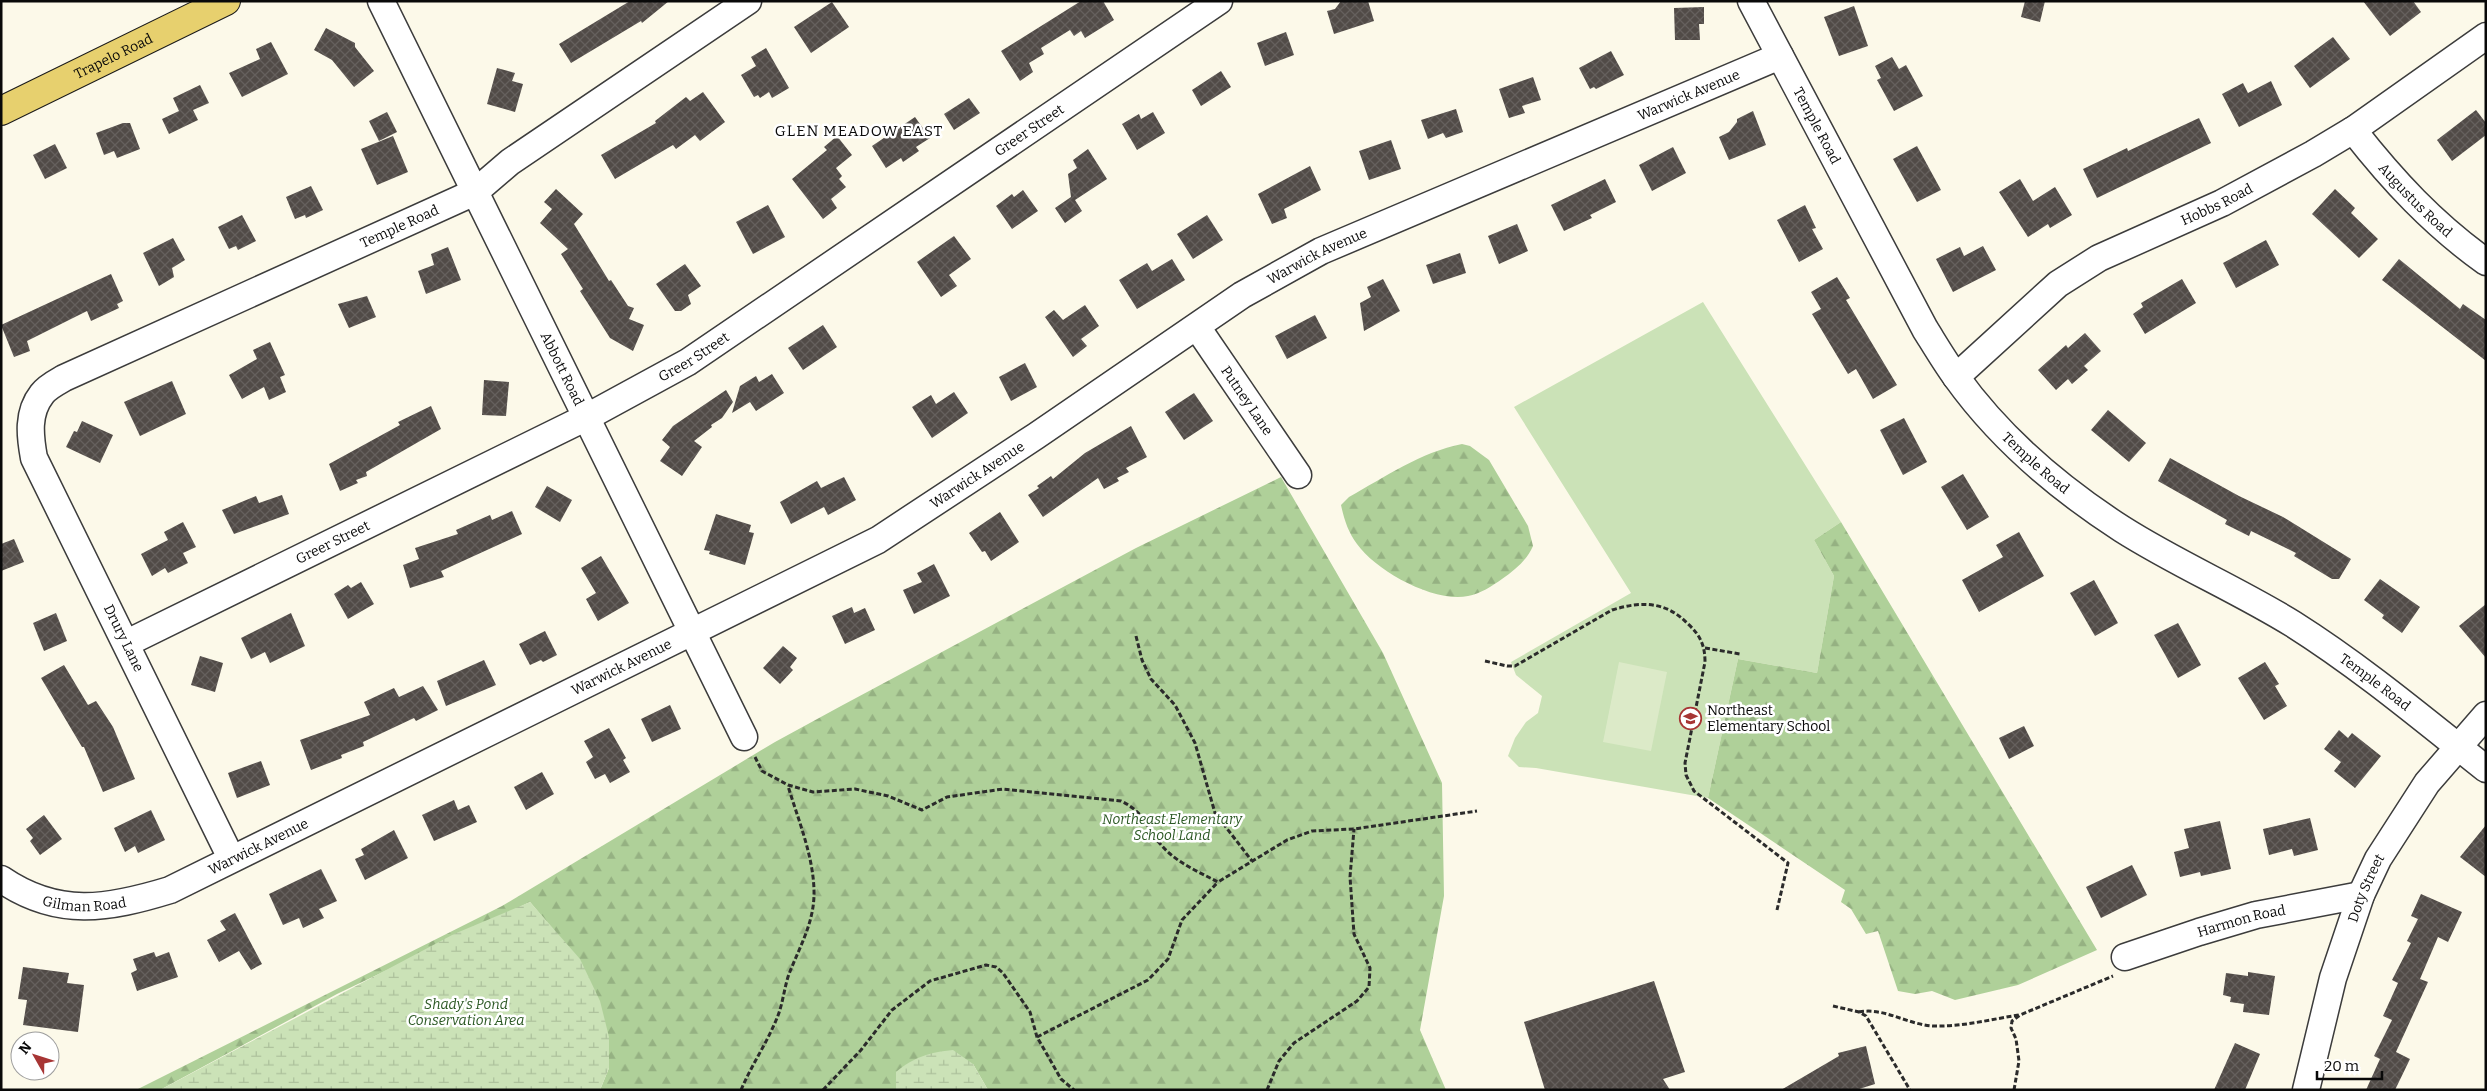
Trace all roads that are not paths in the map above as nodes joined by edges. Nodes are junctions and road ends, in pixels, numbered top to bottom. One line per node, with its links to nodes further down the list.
1 (226, 1): 8 (main road, Trapelo Road)
2 (382, 1): 10 (street, Abbott Road)
3 (748, 1): 10 (street, Temple Road)
4 (1218, 1): 15 (street, Greer Street)
5 (1751, 1): 7 (street, Temple Road)
6 (2486, 36): 9 (street, Hobbs Road)
7 (1780, 56): 12 (street, Warwick Avenue); 13 (street, Temple Road)
8 (1, 111)
9 (2354, 130): 11 (street, Augustus Road); 13 (street, Hobbs Road)
10 (475, 192): 14 (street, Temple Road); 15 (street, Abbott Road)
11 (2486, 262)
12 (1197, 326): 16 (street, Putney Lane); 17 (street, Warwick Avenue)
13 (1956, 377): 21 (street, Temple Road)
14 (32, 415): 18 (street, Drury Lane)
15 (587, 417): 17 (street, Abbott Road); 18 (street, Greer Street)
16 (1298, 475)
17 (693, 631): 20 (street, Abbott Road); 23 (street, Warwick Avenue)
18 (127, 643): 23 (street, Drury Lane)
19 (2486, 715): 21 (street, Doty Street)
20 (744, 737)
21 (2457, 746): 22 (street, Temple Road); 26 (street, Doty Street)
22 (2486, 769)
23 (231, 858): 25 (street, Warwick Avenue)
24 (1, 880): 25 (street, Gilman Road)
25 (170, 890)
26 (2361, 895): 27 (street, Harmon Road); 28 (street, Doty Street)
27 (2125, 957)
28 (2306, 1090)

